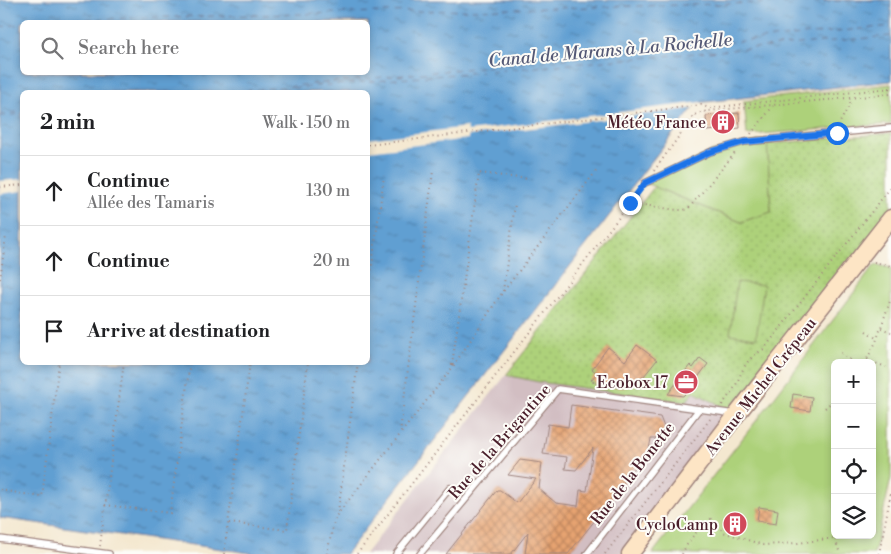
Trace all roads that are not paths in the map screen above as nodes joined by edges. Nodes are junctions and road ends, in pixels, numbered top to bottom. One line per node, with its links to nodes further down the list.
1 (891, 128): 2 (lane)
2 (645, 183)
3 (891, 218): 5 (street, Avenue Michel Crépeau)
4 (699, 409): 5 (lane, Rue de la Brigantine); 10 (lane, Rue de la Brigantine); 11 (lane, Rue de la Bonette)
5 (737, 414): 12 (street, Avenue Michel Crépeau)
6 (450, 488): 9 (lane)
7 (0, 539): 8 (lane)
8 (109, 554)
9 (396, 554)
10 (420, 554)
11 (587, 554)
12 (630, 554)

